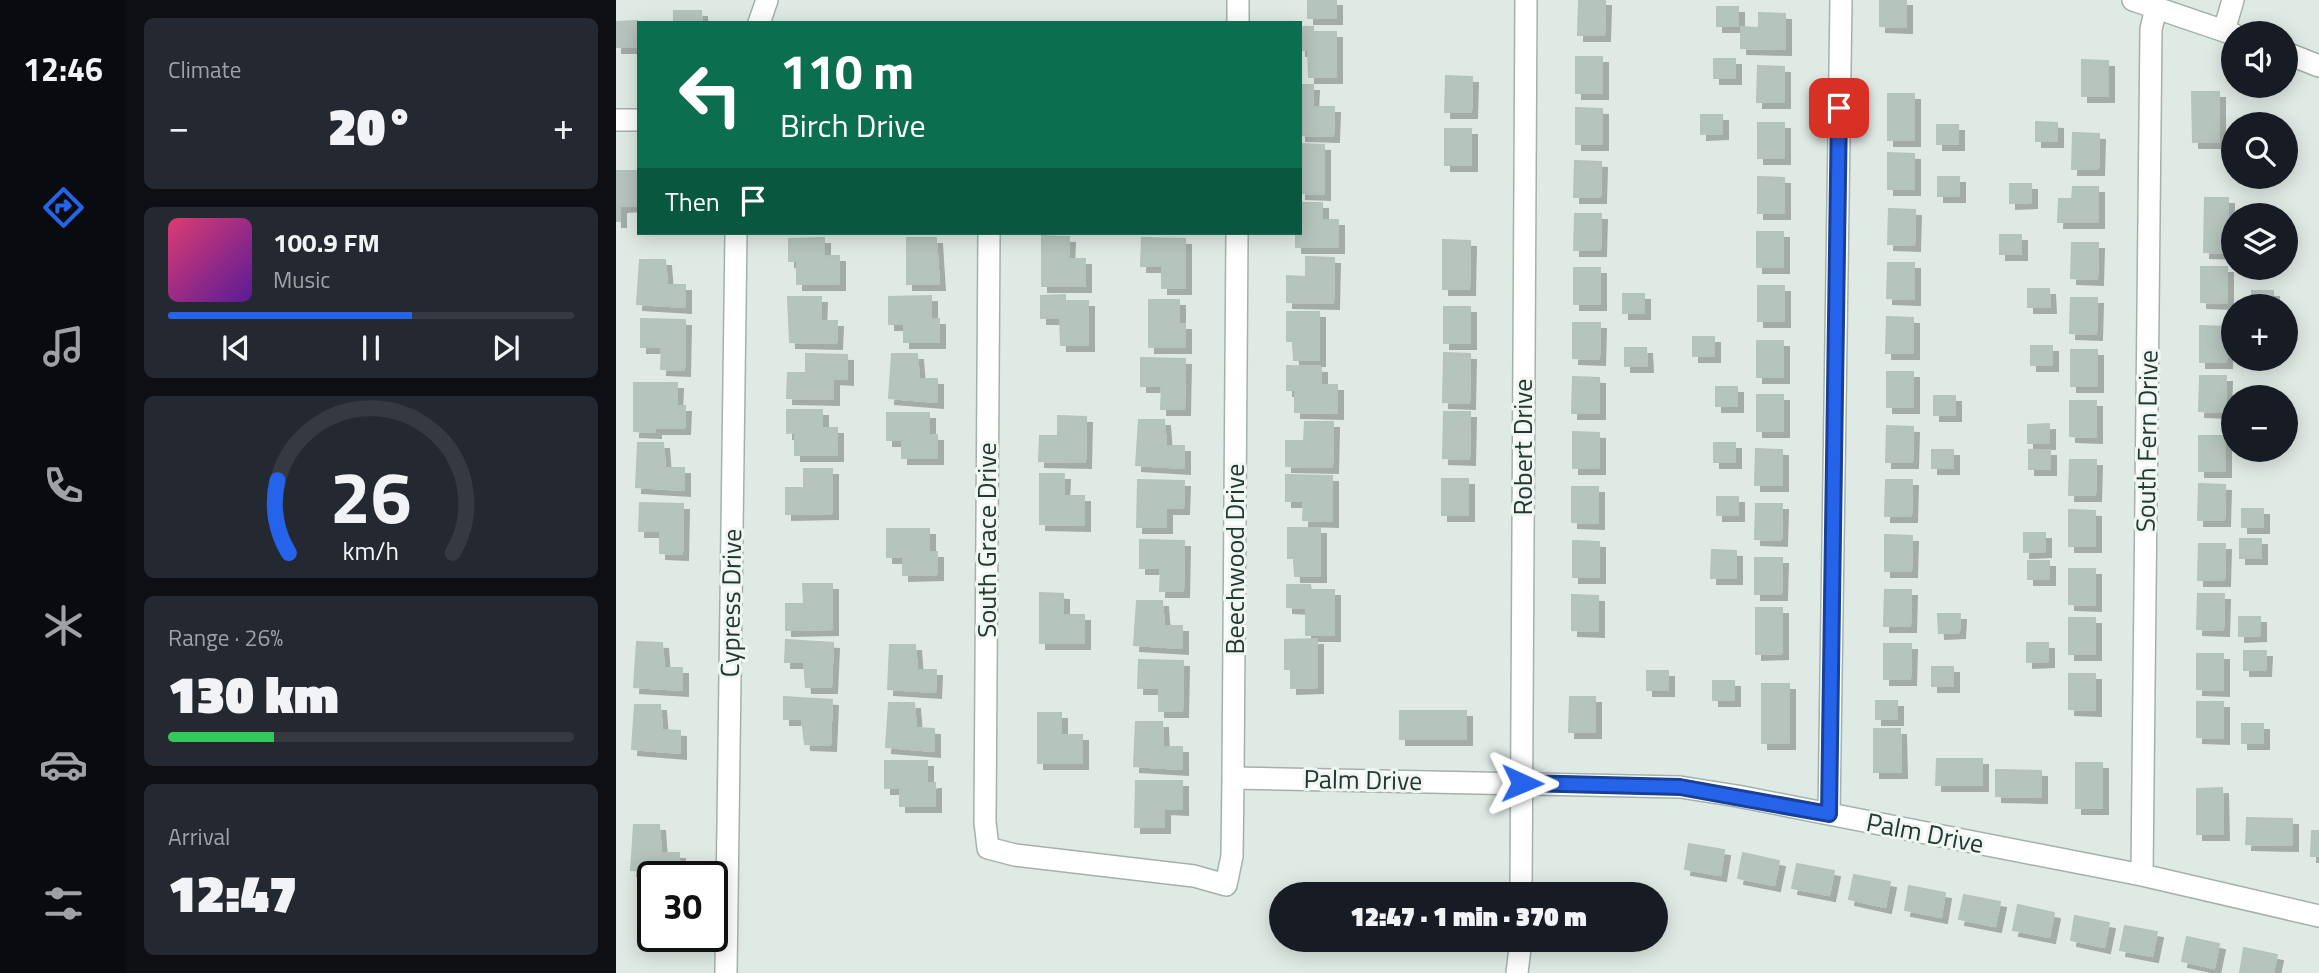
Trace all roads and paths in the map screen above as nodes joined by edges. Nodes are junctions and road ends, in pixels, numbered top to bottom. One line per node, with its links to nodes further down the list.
1 (767, 0): 8 (street)
2 (1238, 0): 9 (street)
3 (1525, 0): 20 (street, Robert Drive)
4 (1841, 0): 21 (street)
5 (2133, 0): 7 (street)
6 (2233, 0): 10 (street)
7 (2156, 8): 11 (street); 22 (street, South Fern Drive)
8 (760, 21)
9 (1238, 21)
10 (2230, 21)
11 (2221, 29)
12 (2298, 58): 13 (street)
13 (2319, 66)
14 (616, 120): 15 (street)
15 (637, 120)
16 (736, 235): 27 (street, Cypress Drive)
17 (989, 235): 24 (street, South Grace Drive)
18 (1237, 235): 19 (street, Beechwood Drive)
19 (1233, 778): 20 (street, Palm Drive); 24 (street, Beechwood Drive)
20 (1522, 783): 21 (street, Palm Drive); 23 (street, Robert Drive)
21 (1829, 814): 22 (street, Palm Drive)
22 (2142, 875): 25 (street, Palm Drive)
23 (1521, 882)
24 (1226, 885)
25 (2319, 916)
26 (1520, 952): 28 (street)
27 (726, 973)
28 (1517, 973)

